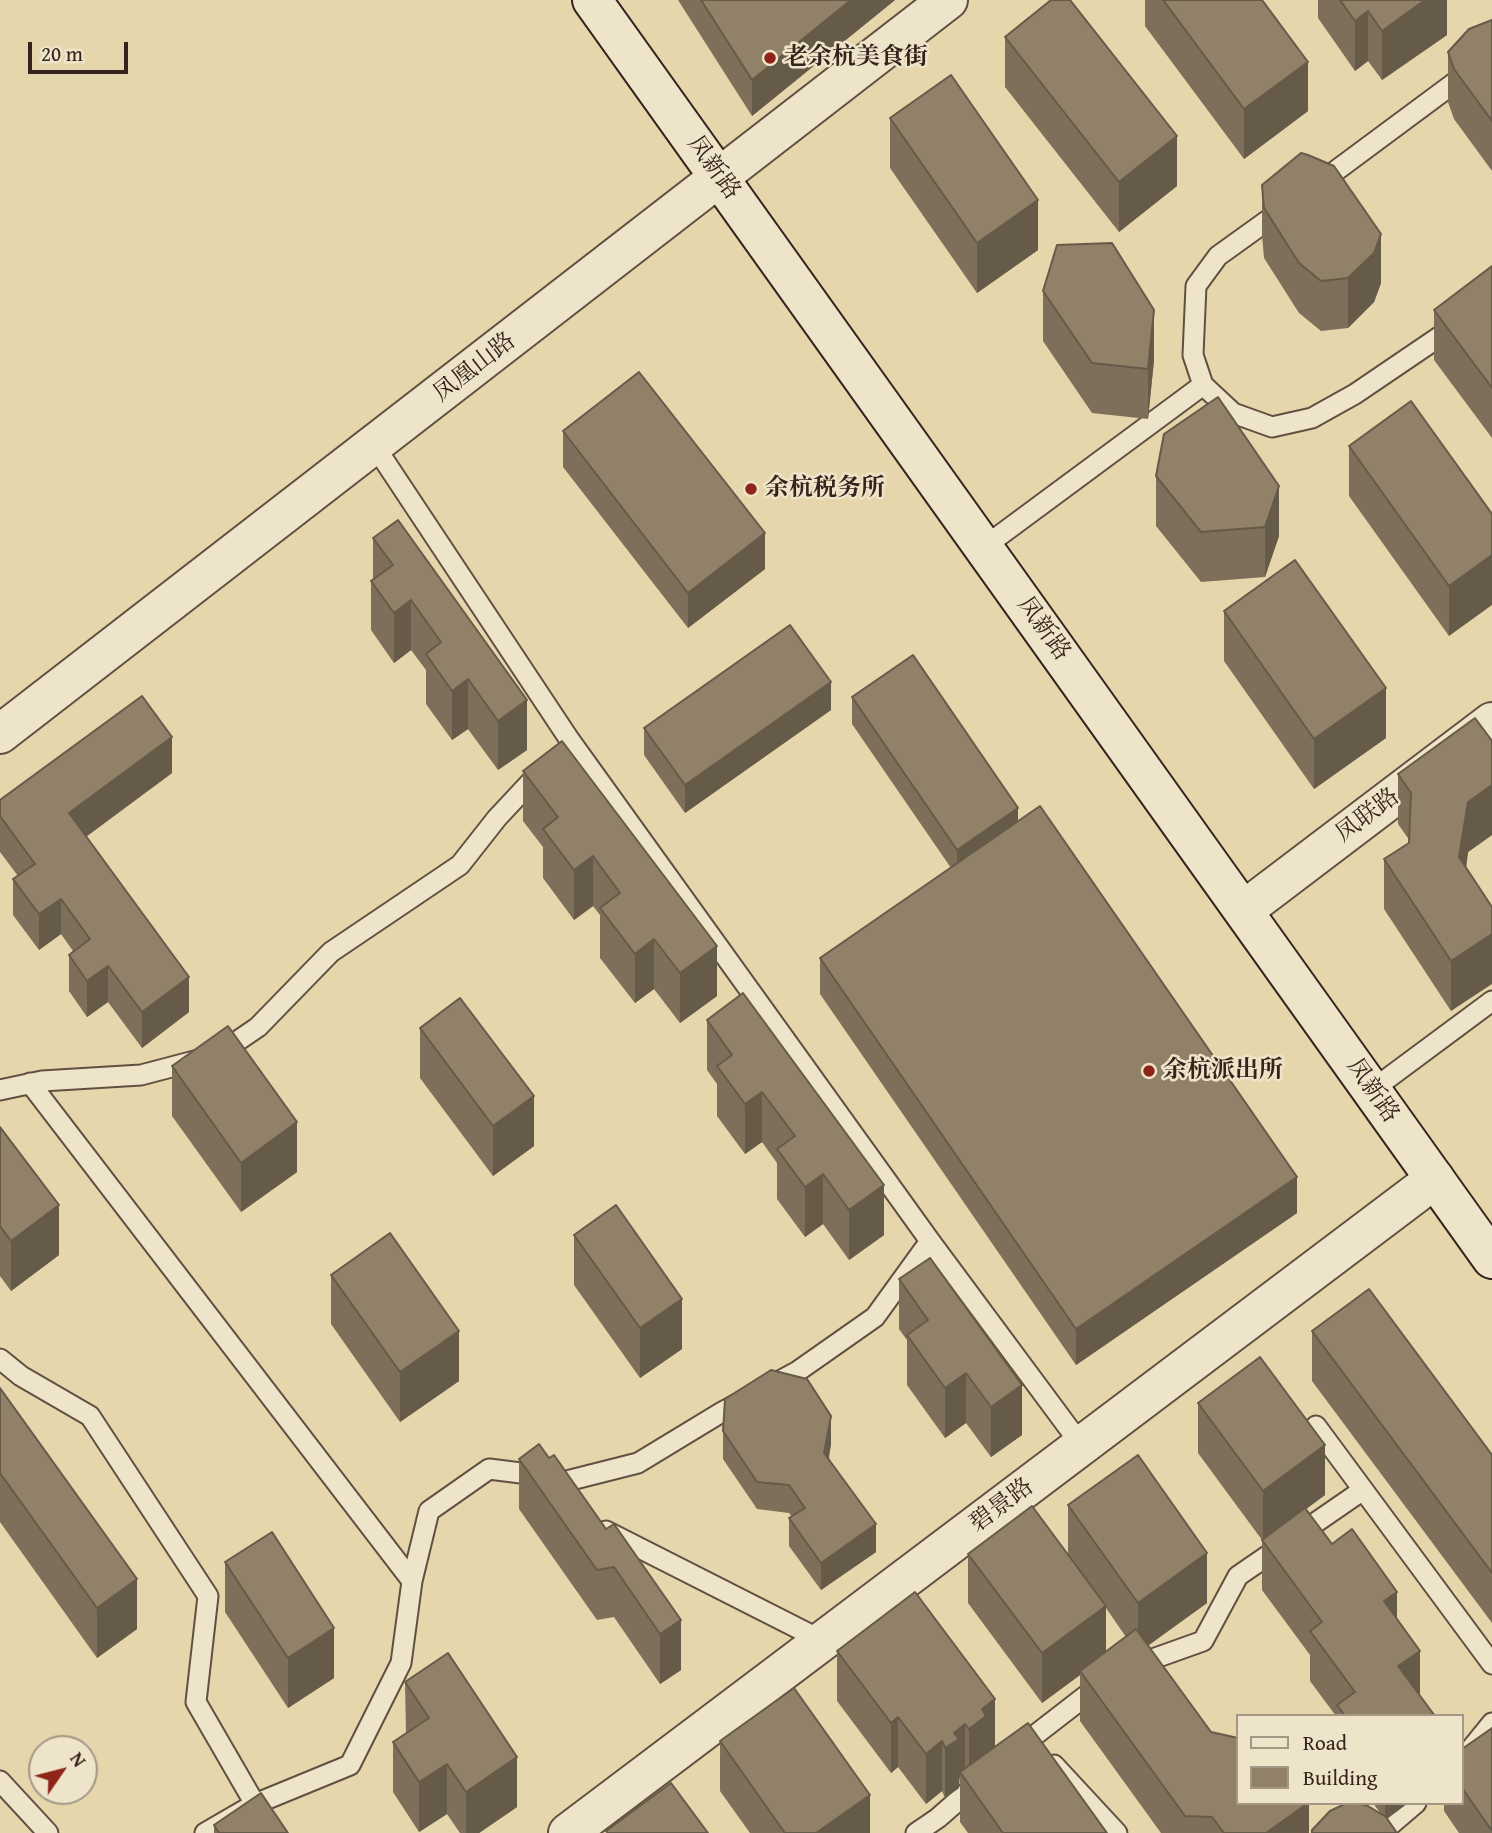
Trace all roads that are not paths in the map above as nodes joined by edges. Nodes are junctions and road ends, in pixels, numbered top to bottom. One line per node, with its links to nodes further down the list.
1 (592, 0): 4 (street, 凤新路)
2 (948, 0): 4 (street, 凤凰山路)
3 (1492, 55): 6 (lane)
4 (721, 178): 7 (street, 凤凰山路); 8 (street, 凤新路)
5 (1492, 301): 6 (lane)
6 (1203, 385): 8 (lane)
7 (374, 445): 10 (street, 凤凰山路); 11 (lane)
8 (984, 547): 12 (street, 凤新路)
9 (1492, 722): 12 (street, 凤联路)
10 (0, 734)
11 (560, 749): 14 (lane); 18 (lane)
12 (1244, 910): 16 (street, 凤新路)
13 (1492, 1001): 16 (lane)
14 (30, 1083): 15 (lane); 27 (lane)
15 (0, 1090)
16 (1372, 1090): 17 (street, 凤新路)
17 (1434, 1179): 19 (street, 凤新路); 22 (street, 碧景路)
18 (930, 1241): 22 (lane); 23 (lane)
19 (1492, 1259)
20 (0, 1359): 34 (lane)
21 (1316, 1426): 24 (lane)
22 (1082, 1446): 28 (street, 碧景路)
23 (555, 1484): 25 (lane); 27 (lane)
24 (1363, 1490): 29 (lane); 31 (lane)
25 (573, 1501)
26 (591, 1517): 28 (lane)
27 (412, 1581): 34 (lane)
28 (823, 1641): 38 (street, 碧景路)
29 (1492, 1664)
30 (1492, 1723): 32 (lane)
31 (1030, 1738): 39 (lane); 40 (lane)
32 (1464, 1758)
33 (0, 1781): 36 (lane)
34 (255, 1804): 37 (lane)
35 (1414, 1805): 41 (lane)
36 (48, 1833)
37 (205, 1833)
38 (568, 1833)
39 (916, 1833)
40 (1117, 1833)
41 (1381, 1833)

